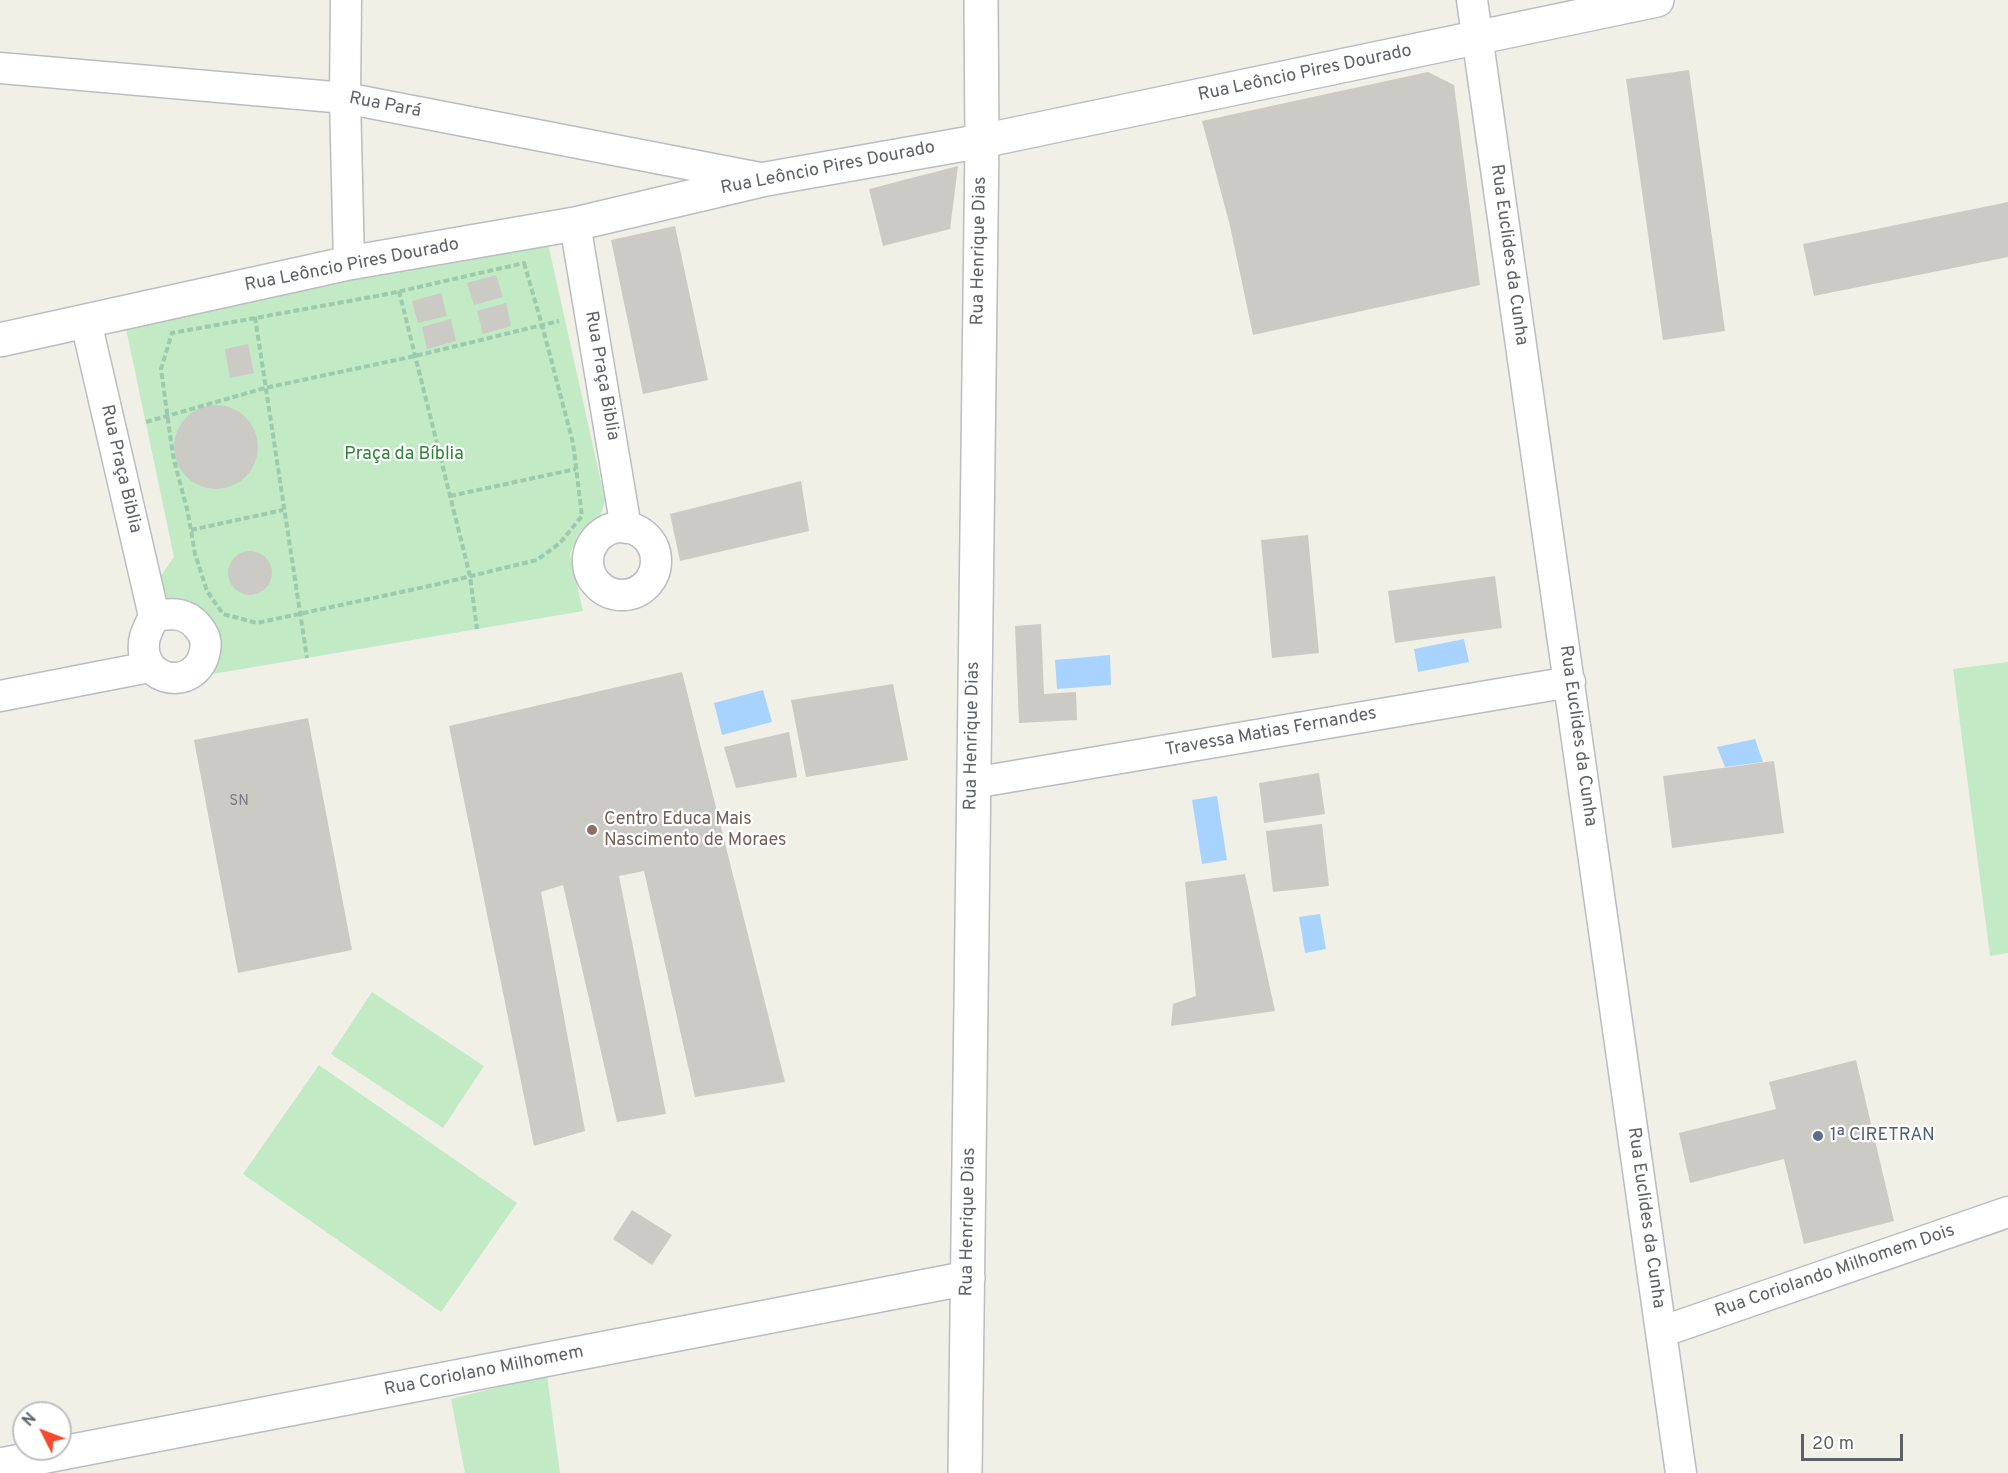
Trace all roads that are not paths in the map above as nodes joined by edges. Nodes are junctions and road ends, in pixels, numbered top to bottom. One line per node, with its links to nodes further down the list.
1 (346, 0): 7 (street)
2 (981, 0): 8 (street, Rua Henrique Dias)
3 (1472, 0): 5 (street, Rua Euclides da Cunha)
4 (1657, 0): 5 (street, Rua Leôncio Pires Dourado)
5 (1476, 38): 8 (street, Rua Leôncio Pires Dourado); 17 (street, Rua Euclides da Cunha)
6 (0, 68): 7 (street, Rua Pará)
7 (345, 98): 9 (street, Rua Pará); 11 (street)
8 (982, 141): 9 (street, Rua Leôncio Pires Dourado); 19 (street, Rua Henrique Dias)
9 (766, 179): 10 (street, Rua Leôncio Pires Dourado)
10 (575, 224): 11 (street, Rua Leôncio Pires Dourado); 14 (street, Rua Praça Biblia)
11 (349, 263): 12 (street, Rua Leôncio Pires Dourado)
12 (86, 322): 13 (street, Rua Leôncio Pires Dourado); 15 (street, Rua Praça Biblia)
13 (0, 340)
14 (626, 528)
15 (154, 616): 16 (street); 16 (street)
16 (149, 667): 18 (street)
17 (1570, 682): 19 (street, Travessa Matias Fernandes); 22 (street, Rua Euclides da Cunha)
18 (0, 696)
19 (973, 783): 21 (street, Rua Henrique Dias)
20 (2008, 1212): 22 (street, Rua Coriolando Milhomem Dois)
21 (968, 1278): 23 (street, Rua Coriolano Milhomem); 24 (street, Rua Henrique Dias)
22 (1661, 1332): 25 (street, Rua Euclides da Cunha)
23 (0, 1465)
24 (965, 1473)
25 (1681, 1473)

